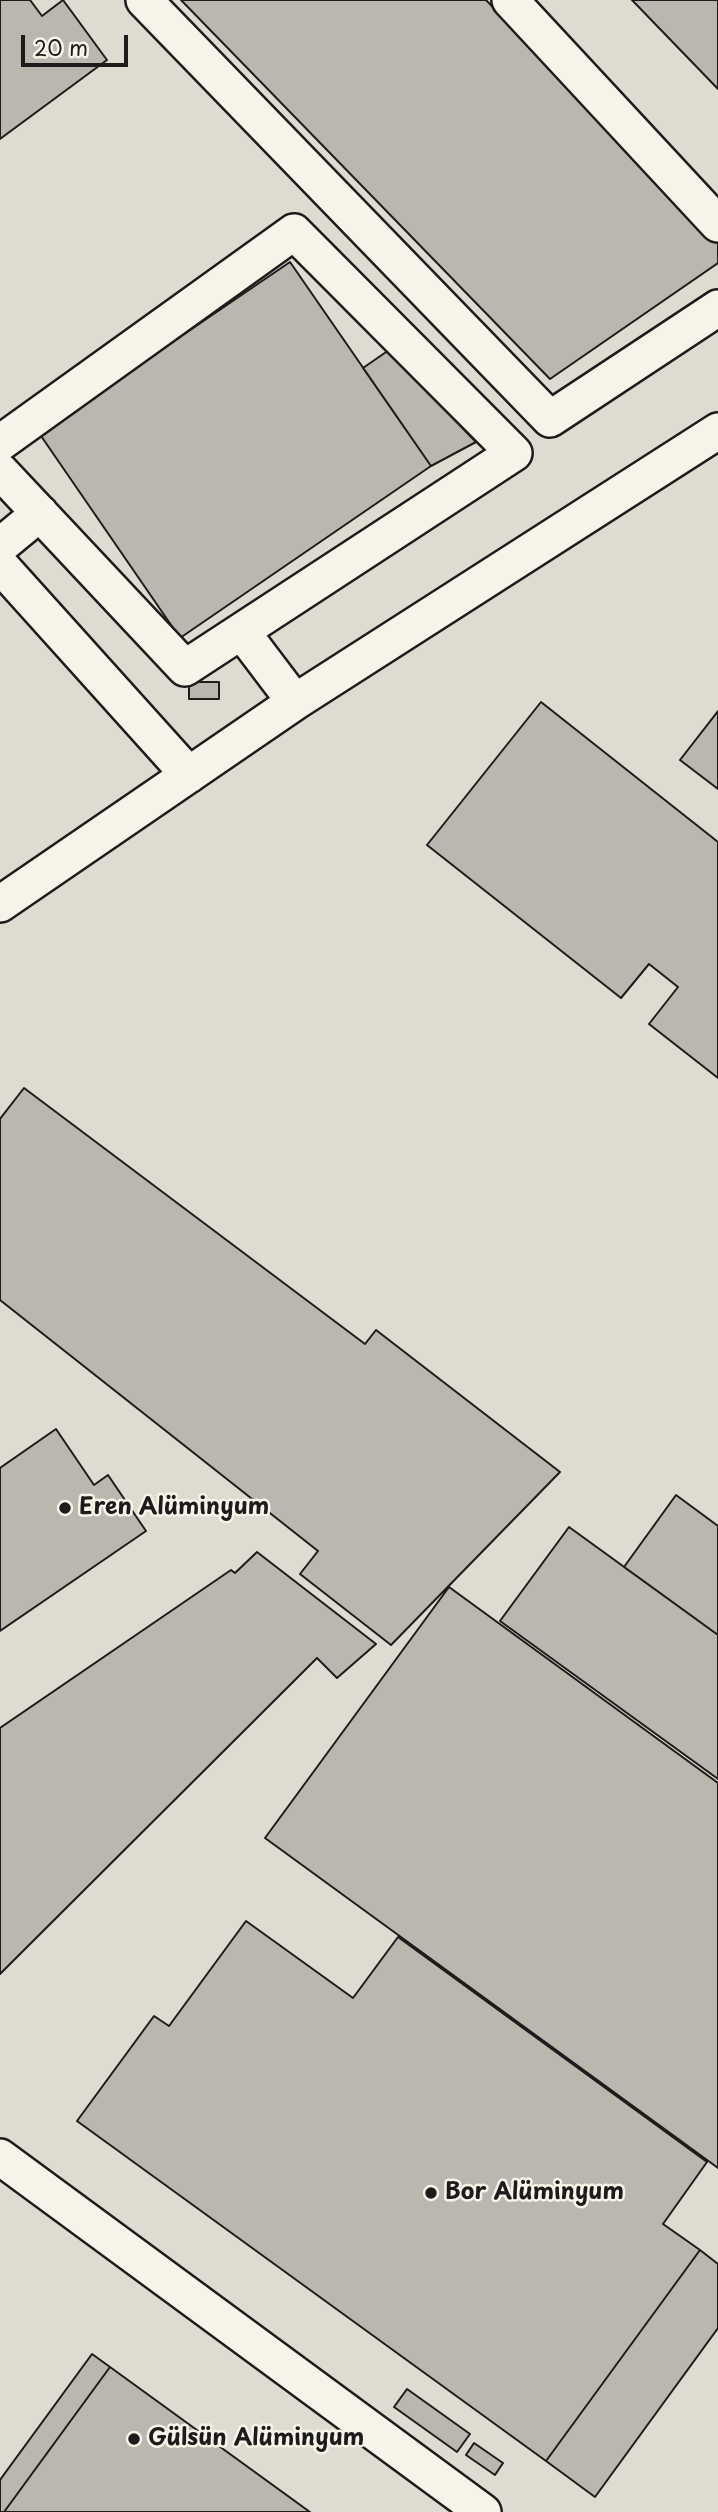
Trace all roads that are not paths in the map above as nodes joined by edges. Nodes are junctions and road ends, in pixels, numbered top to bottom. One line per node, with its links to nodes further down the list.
1 (144, 0): 4 (street)
2 (510, 0): 3 (street)
3 (718, 225)
4 (718, 308)
5 (718, 431): 12 (street)
6 (0, 443): 11 (street)
7 (0, 471): 8 (street)
8 (40, 513): 9 (street); 11 (street)
9 (0, 546)
10 (0, 565): 13 (street)
11 (242, 632): 12 (street)
12 (295, 702): 13 (street)
13 (189, 775): 14 (street)
14 (0, 904)
15 (0, 2157): 16 (street)
16 (482, 2512)

